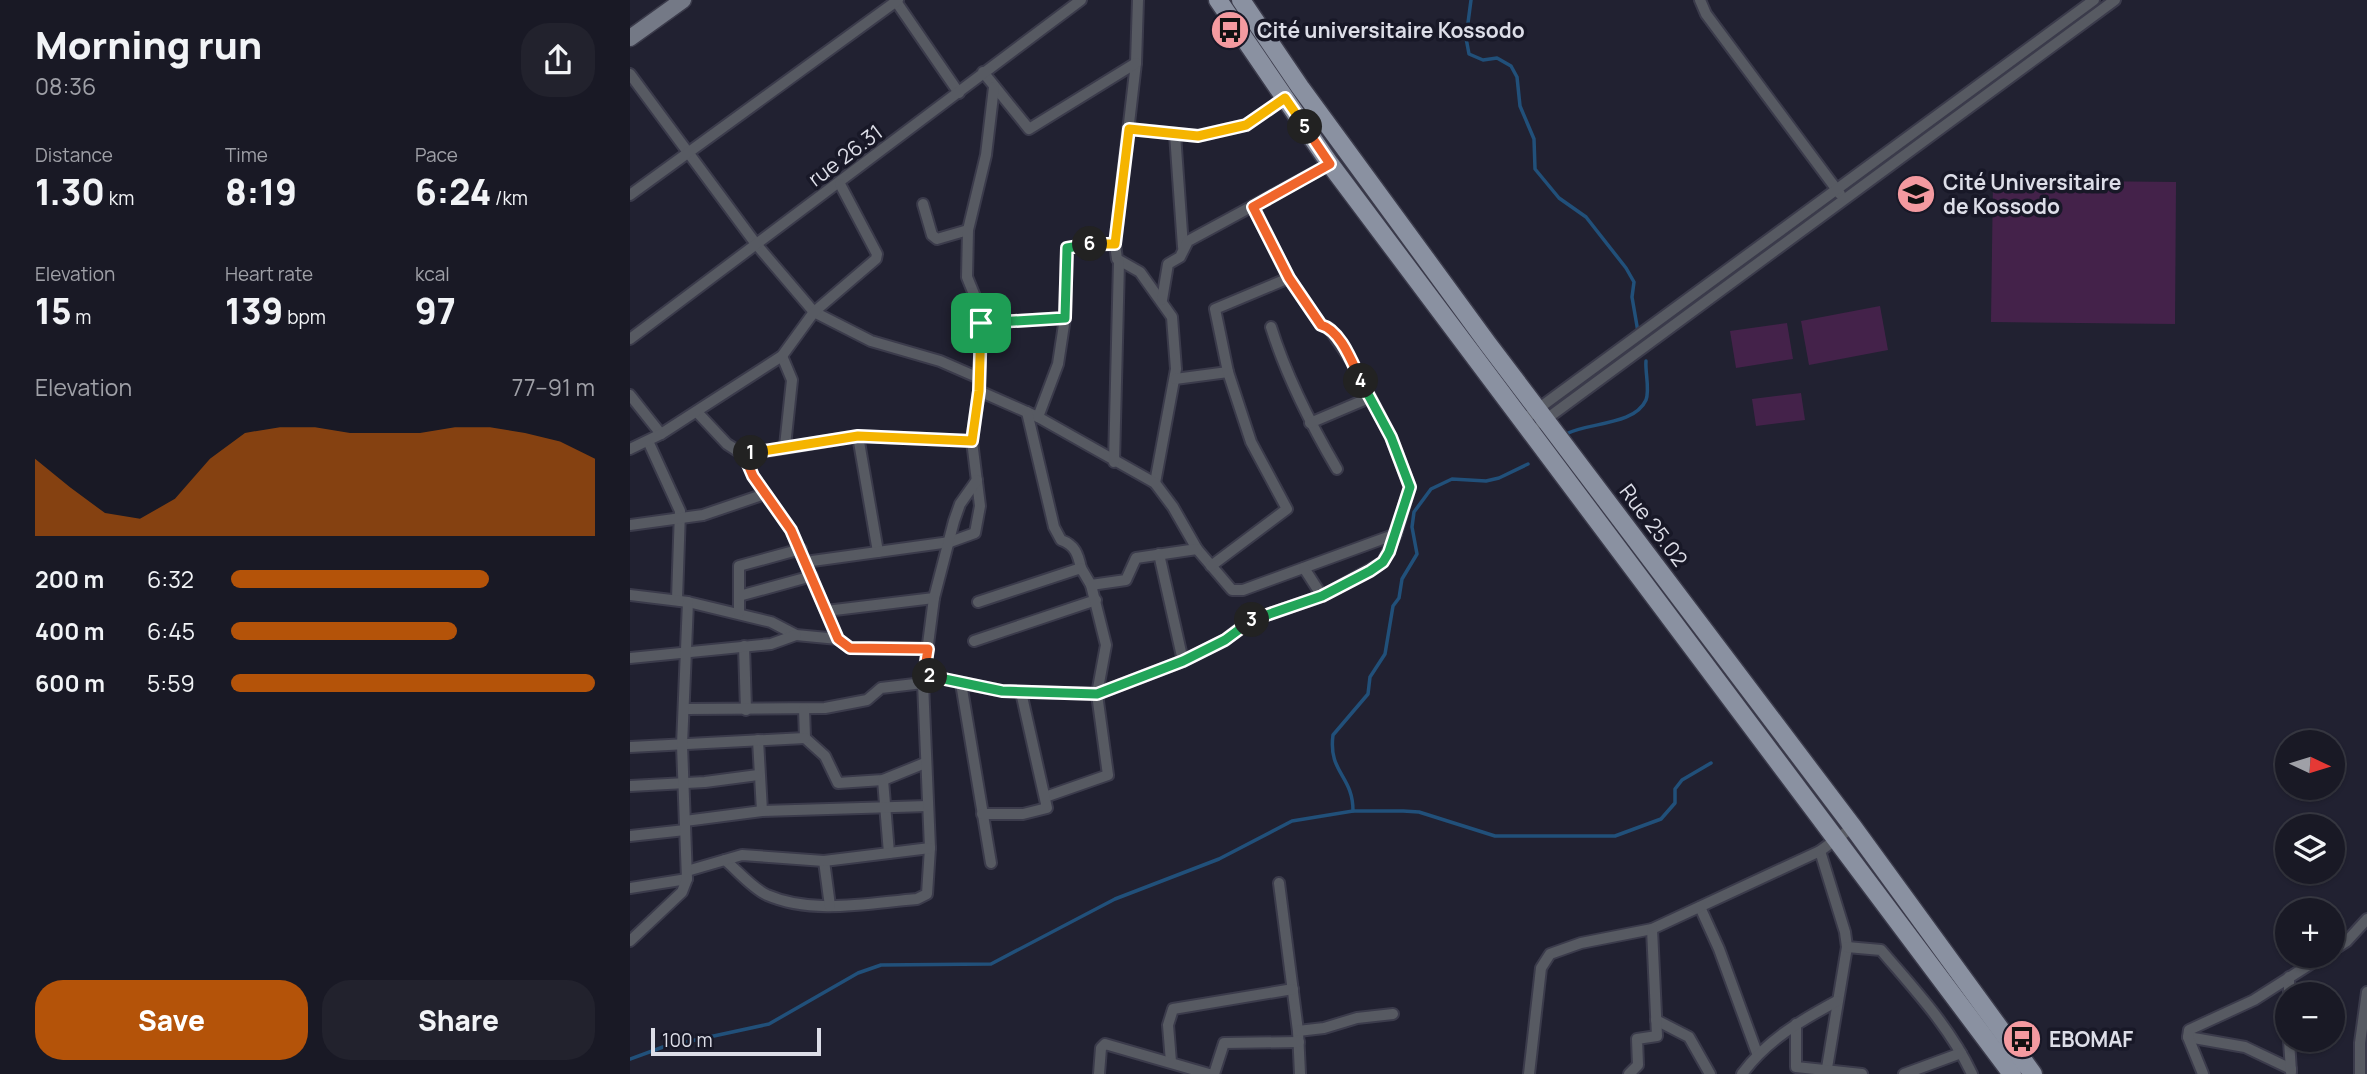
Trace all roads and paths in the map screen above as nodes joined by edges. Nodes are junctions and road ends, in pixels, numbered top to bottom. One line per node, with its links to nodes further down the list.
1 (683, 0): 10 (street)
2 (1081, 0): 12 (street, rue 26.31)
3 (1138, 0): 11 (street)
4 (1241, 0): 48 (main road, Rue 25.02)
5 (1700, 0): 22 (street)
6 (2094, 0): 22 (street)
7 (2115, 0): 24 (street)
8 (896, 1): 15 (street); 19 (street)
9 (1221, 1): 16 (main road)
10 (630, 38)
11 (1136, 63): 14 (street); 17 (street)
12 (983, 72): 14 (street); 15 (street, rue 26.31)
13 (630, 74): 19 (street)
14 (994, 86): 27 (street)
15 (959, 93): 21 (street, rue 26.31)
16 (1285, 98): 18 (street); 20 (main road)
17 (1129, 129): 18 (street); 29 (street)
18 (1175, 134): 30 (street)
19 (687, 152): 23 (street); 28 (street)
20 (1330, 164): 26 (street); 50 (main road)
21 (840, 184): 28 (street, rue 26.31); 34 (street)
22 (1836, 190): 24 (street); 48 (street)
23 (630, 195)
24 (1845, 199): 48 (street)
25 (923, 204): 27 (street)
26 (1253, 207): 30 (street); 32 (street)
27 (968, 230): 36 (street)
28 (756, 244): 34 (street); 38 (street, rue 26.31)
29 (1115, 244): 31 (street); 35 (street)
30 (1183, 247): 33 (street)
31 (1119, 262): 33 (street); 58 (street)
32 (1289, 278): 40 (street); 45 (street)
33 (1162, 300): 42 (street)
34 (814, 312): 39 (street); 41 (street)
35 (1065, 318): 36 (street); 47 (street)
36 (981, 323): 41 (street)
37 (1271, 327): 49 (street)
38 (630, 339)
39 (782, 356): 46 (street); 55 (street)
40 (1227, 372): 42 (street); 72 (street)
41 (979, 378): 43 (street)
42 (1175, 379): 61 (street)
43 (979, 391): 47 (street); 54 (street)
44 (630, 395): 51 (street)
45 (1369, 398): 49 (street); 65 (street)
46 (697, 412): 51 (street); 57 (street)
47 (1032, 414): 58 (street); 73 (street)
48 (1543, 414): 50 (street); 116 (main road, Rue 25.02)
49 (1310, 423): 59 (street)
50 (1527, 426): 118 (main road)
51 (661, 435): 53 (street)
52 (858, 436): 54 (street); 55 (street); 69 (street)
53 (648, 441): 56 (street); 63 (street)
54 (972, 441): 60 (street)
55 (785, 446): 57 (street)
56 (630, 449)
57 (744, 455): 62 (street)
58 (1114, 462): 61 (street)
59 (1337, 468)
60 (977, 480): 66 (street); 66 (street)
61 (1155, 483): 68 (street)
62 (765, 494): 63 (street); 67 (street)
63 (680, 519): 64 (street); 82 (street)
64 (631, 520)
65 (1396, 534): 74 (street); 79 (street)
66 (950, 542): 69 (street); 80 (street)
67 (801, 549): 71 (street); 78 (street)
68 (1197, 549): 70 (street); 72 (street)
69 (878, 552): 71 (street)
70 (1159, 554): 76 (street); 93 (street)
71 (806, 562): 75 (street)
72 (1211, 566): 74 (street)
73 (1082, 568): 76 (street); 83 (street)
74 (1304, 568): 79 (street)
75 (812, 576): 78 (street); 84 (street)
76 (1091, 584): 81 (street)
77 (630, 595): 82 (street)
78 (739, 596): 85 (street)
79 (1322, 596): 93 (street)
80 (934, 598): 84 (street); 90 (street)
81 (1096, 600): 88 (street); 97 (street)
82 (682, 601): 85 (street); 91 (street)
83 (978, 602)
84 (826, 611): 87 (street)
85 (739, 614): 86 (street)
86 (796, 635): 87 (street); 89 (street)
87 (838, 639): 90 (street)
88 (974, 641)
89 (744, 646): 91 (street); 100 (street)
90 (928, 649): 94 (street)
91 (686, 652): 92 (street); 98 (street)
92 (630, 658)
93 (1183, 661): 97 (street)
94 (923, 679): 95 (street); 99 (street); 105 (street)
95 (961, 683): 96 (street); 114 (street)
96 (1021, 692): 97 (street); 110 (street)
97 (1097, 694): 110 (street)
98 (685, 709): 100 (street); 103 (street)
99 (804, 709): 100 (street); 101 (street)
100 (746, 710)
101 (804, 738): 102 (street); 107 (street)
102 (758, 740): 103 (street); 106 (street)
103 (682, 745): 104 (street); 108 (street)
104 (630, 747)
105 (925, 763): 107 (street); 111 (street)
106 (758, 775): 108 (street); 113 (street)
107 (883, 780): 112 (street)
108 (683, 781): 109 (street); 115 (street)
109 (630, 786)
110 (1045, 797): 114 (street)
111 (928, 806): 112 (street); 119 (street)
112 (886, 808): 113 (street); 120 (street)
113 (762, 811): 115 (street)
114 (982, 814): 123 (street)
115 (685, 825): 117 (street); 124 (street)
116 (1853, 827): 118 (street); 164 (main road, Rue 25.02)
117 (630, 836)
118 (1827, 845): 128 (street); 133 (street); 138 (main road)
119 (930, 848): 120 (street); 127 (street)
120 (889, 853): 122 (street)
121 (725, 860): 122 (street); 124 (street); 127 (street)
122 (824, 861): 127 (street)
123 (991, 863)
124 (687, 875): 126 (street); 131 (street)
125 (1279, 883): 137 (street)
126 (630, 888)
127 (830, 906)
128 (1700, 907): 130 (street); 148 (street)
129 (2367, 919): 132 (street)
130 (1652, 929): 143 (street); 156 (street)
131 (630, 941)
132 (2345, 942)
133 (1847, 947): 140 (street); 141 (street)
134 (2304, 968): 135 (street)
135 (2289, 977): 136 (street); 146 (street)
136 (2289, 982)
137 (1293, 989): 145 (street); 150 (street)
138 (1948, 989): 141 (street); 163 (main road)
139 (2367, 992): 166 (street)
140 (1837, 1002): 144 (street); 152 (street)
141 (1927, 1003): 149 (street)
142 (1393, 1014): 145 (street)
143 (1656, 1020): 157 (street); 158 (street)
144 (1796, 1024): 148 (street); 152 (street)
145 (1299, 1037): 154 (street); 155 (street)
146 (2188, 1037): 151 (street); 165 (street)
147 (2290, 1052): 151 (street)
148 (1757, 1053): 159 (street)
149 (1961, 1053): 161 (street); 162 (street)
150 (1171, 1062): 153 (street); 154 (street)
151 (2291, 1071)
152 (1827, 1073): 160 (street)
153 (1099, 1074)
154 (1212, 1074)
155 (1300, 1074)
156 (1529, 1074)
157 (1629, 1074)
158 (1710, 1074)
159 (1742, 1074)
160 (1862, 1074)
161 (1903, 1074)
162 (1972, 1074)
163 (2012, 1074)
164 (2033, 1074)
165 (2203, 1074)
166 (2360, 1074)

